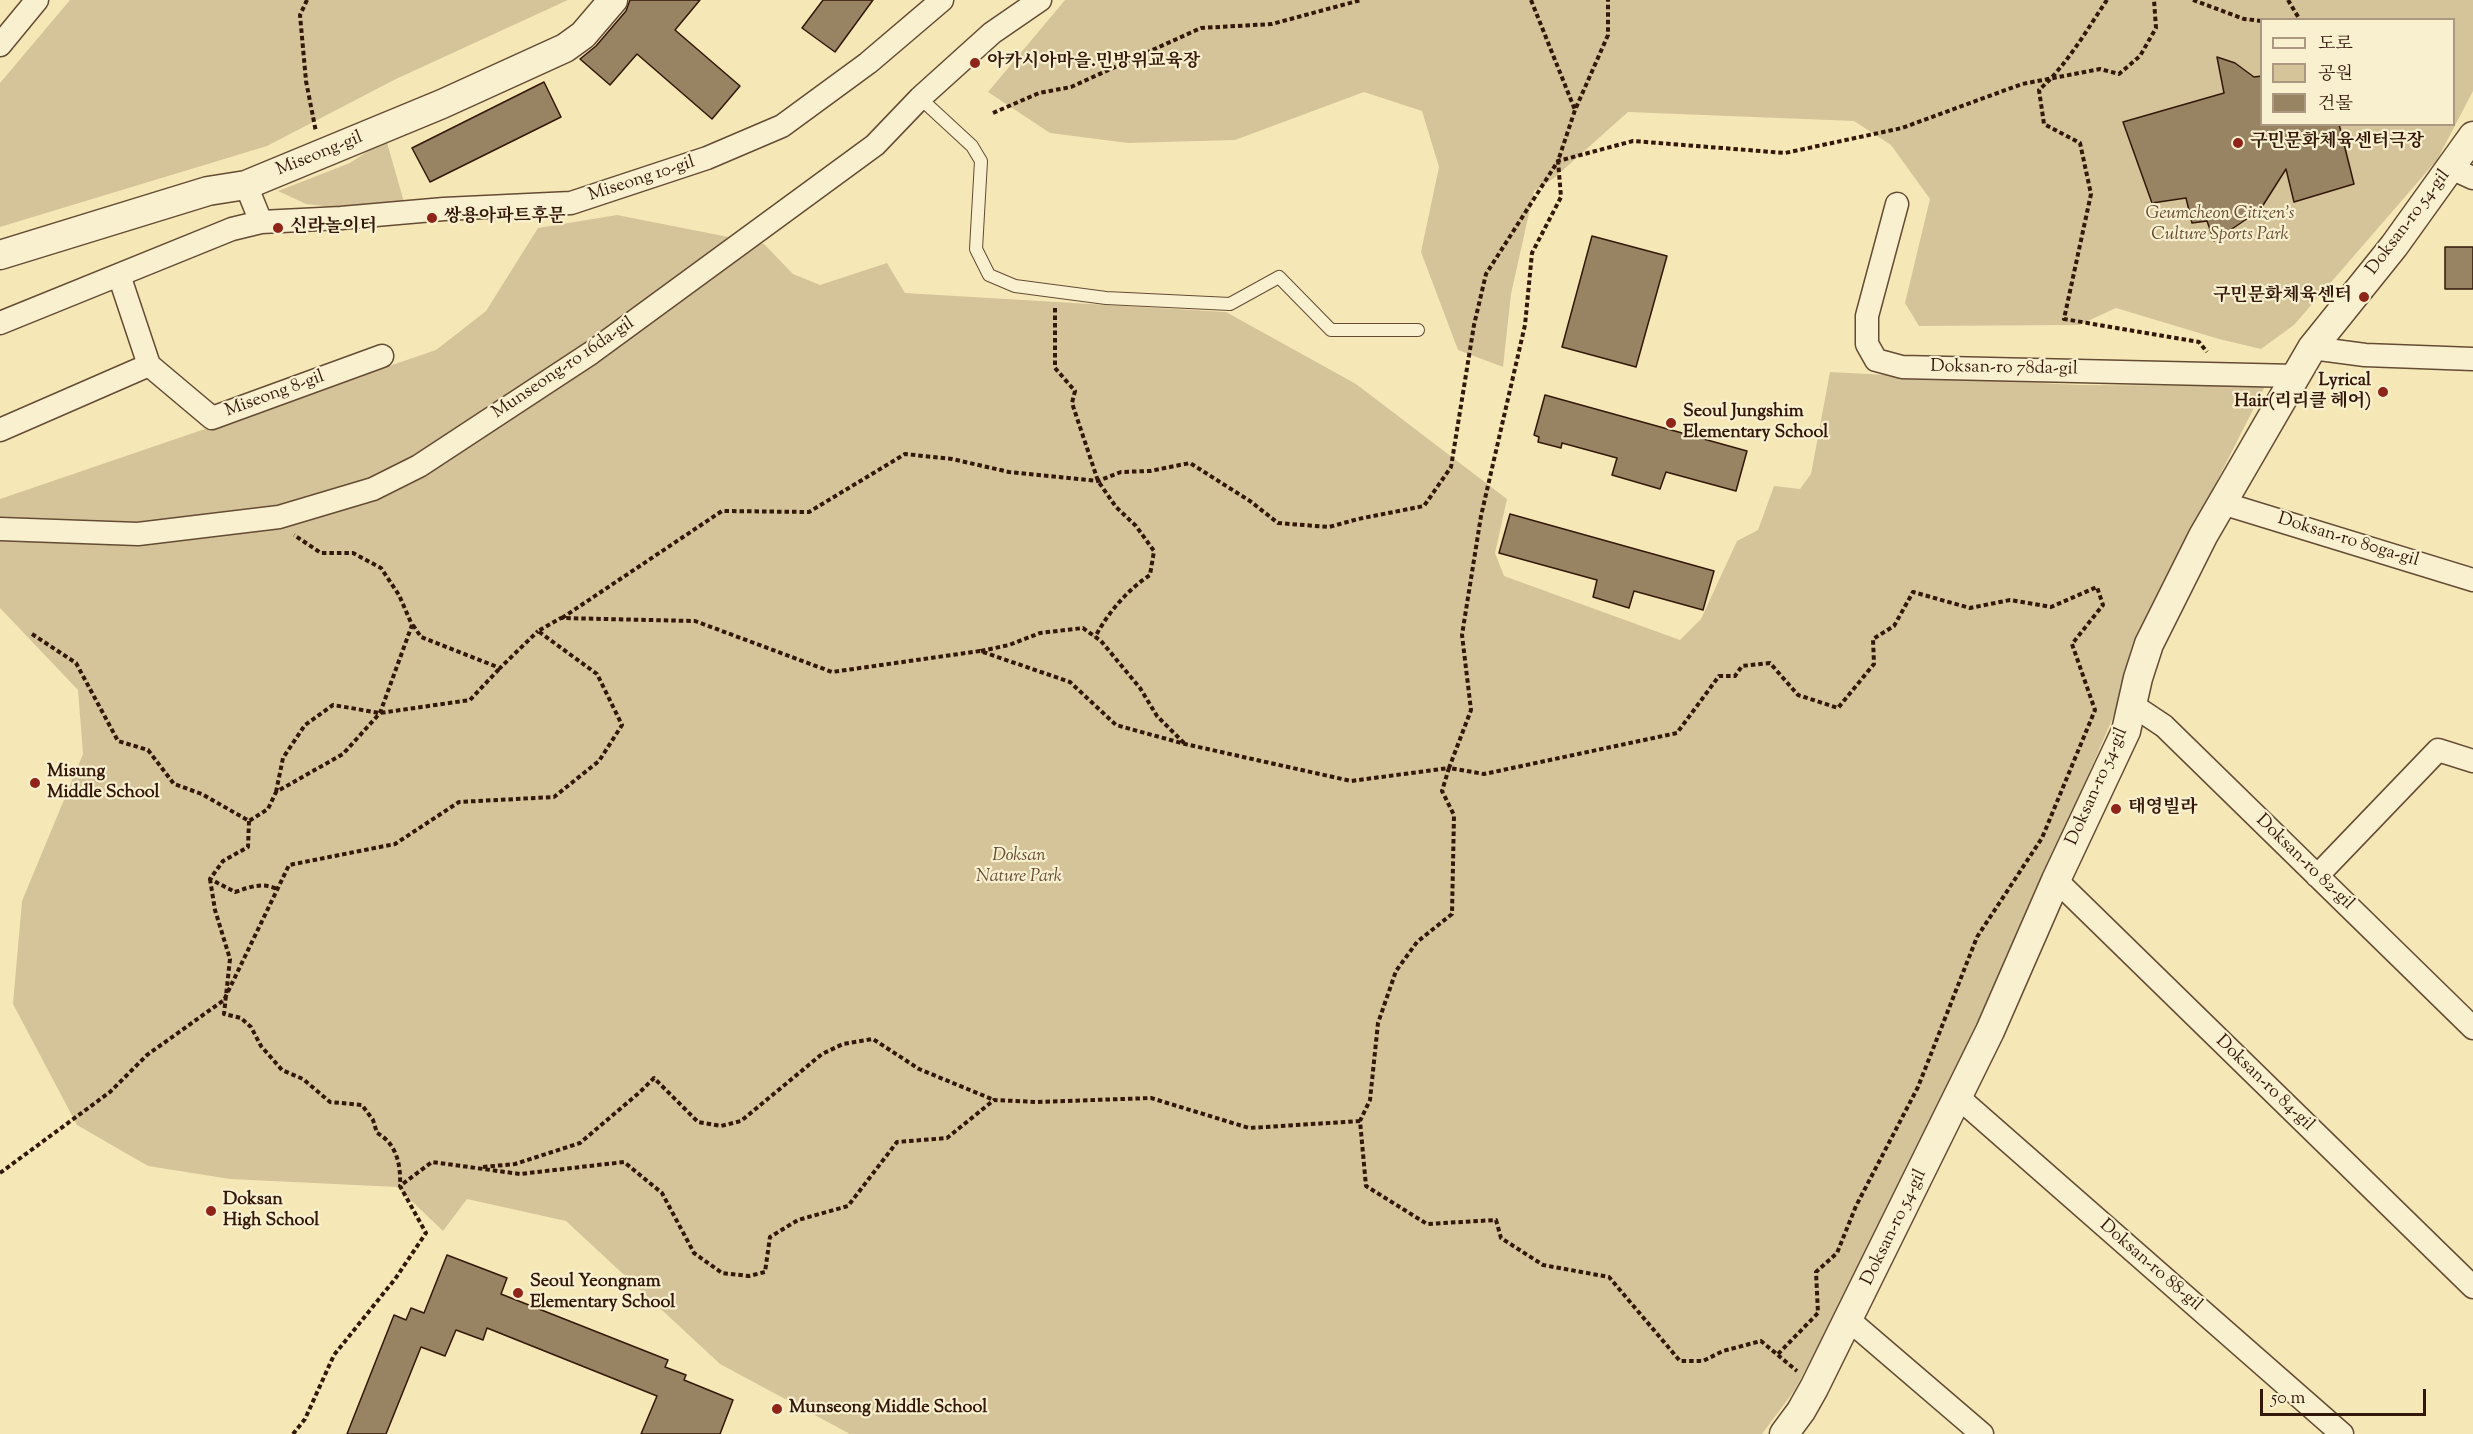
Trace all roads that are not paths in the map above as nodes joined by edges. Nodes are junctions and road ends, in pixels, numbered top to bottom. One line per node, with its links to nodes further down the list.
1 (37, 0): 7 (street)
2 (613, 0): 11 (street, Miseong-gil)
3 (942, 0): 13 (street, Miseong 10-gil)
4 (1011, 0): 6 (street)
5 (1040, 0): 6 (street, Munseong-ro 16da-gil)
6 (992, 33): 8 (street, Munseong-ro 16da-gil)
7 (0, 45)
8 (920, 98): 17 (lane); 25 (street, Munseong-ro 16da-gil)
9 (2473, 136): 10 (street, Doksan-ro 54-gil)
10 (2462, 173): 18 (street, Doksan-ro 54-gil)
11 (246, 185): 13 (street); 14 (street, Miseong-gil)
12 (1897, 204): 22 (street, Doksan-ro 78da-gil)
13 (261, 222): 15 (street)
14 (0, 255)
15 (119, 275): 16 (street); 21 (street)
16 (0, 323)
17 (1418, 330)
18 (2312, 348): 20 (street); 22 (street, Doksan-ro 54-gil)
19 (382, 356): 21 (street, Miseong 8-gil)
20 (2473, 359)
21 (149, 365): 23 (street)
22 (2296, 376): 24 (street, Doksan-ro 54-gil)
23 (0, 430)
24 (2222, 503): 26 (street, Doksan-ro 80ga-gil); 27 (street, Doksan-ro 54-gil)
25 (0, 529)
26 (2473, 580)
27 (2132, 705): 29 (street, Doksan-ro 82-gil); 30 (street, Doksan-ro 54-gil)
28 (2473, 761): 29 (street)
29 (2317, 876): 31 (street, Doksan-ro 82-gil)
30 (2056, 880): 32 (street, Doksan-ro 54-gil); 33 (street, Doksan-ro 84-gil)
31 (2473, 1028)
32 (1959, 1098): 34 (street, Doksan-ro 54-gil); 37 (street, Doksan-ro 88-gil)
33 (2473, 1287)
34 (1849, 1320): 35 (street, Doksan-ro 54-gil); 36 (street)
35 (1784, 1434)
36 (1982, 1434)
37 (2342, 1434)

